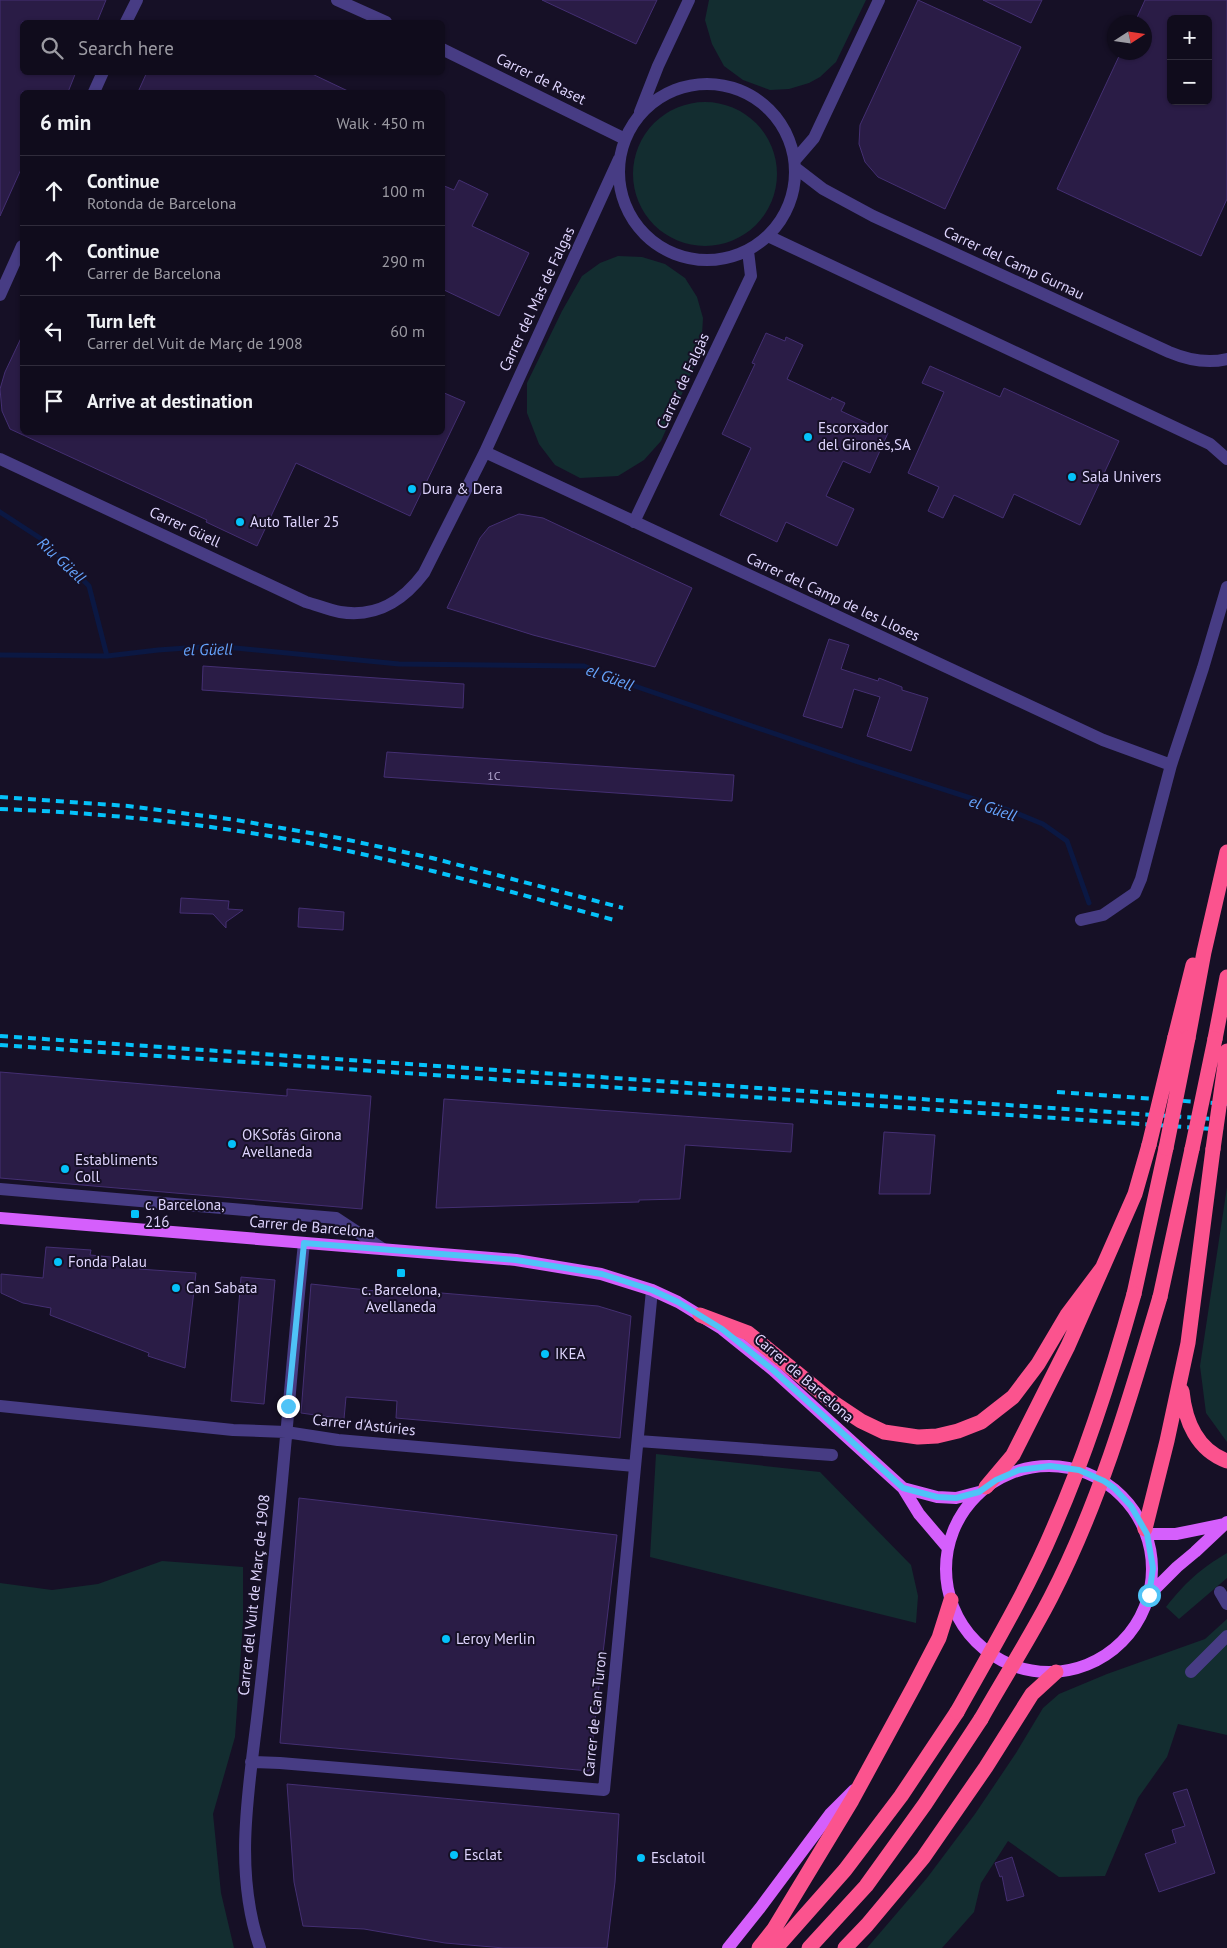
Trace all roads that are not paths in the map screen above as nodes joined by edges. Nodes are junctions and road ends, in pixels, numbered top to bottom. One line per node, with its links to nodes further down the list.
1 (137, 0): 5 (street)
2 (337, 0): 6 (street)
3 (689, 0): 10 (street)
4 (879, 0): 13 (street)
5 (127, 20)
6 (382, 20)
7 (445, 50): 11 (street, Carrer de Raset)
8 (102, 75): 9 (street)
9 (95, 90)
10 (639, 116): 11 (street); 13 (street)
11 (625, 139): 12 (street)
12 (619, 159): 16 (street); 19 (street, Carrer del Mas de Falgas)
13 (796, 164): 14 (street); 18 (street, Carrer del Camp Gurnau)
14 (768, 236): 16 (street); 21 (street)
15 (20, 250): 17 (street)
16 (748, 251): 22 (street, Carrer de Falgàs)
17 (0, 295)
18 (1227, 359)
19 (485, 452): 20 (street, Carrer Güell); 22 (street, Carrer del Camp de les Lloses)
20 (0, 459)
21 (1227, 459)
22 (634, 522): 24 (street, Carrer del Camp de les Lloses)
23 (1227, 587): 24 (street)
24 (1171, 765): 26 (street)
25 (1227, 852): 28 (highway)
26 (1081, 920)
27 (1227, 977): 62 (highway, bridge)
28 (1182, 1037): 34 (highway, bridge); 61 (highway, bridge)
29 (1227, 1051): 37 (highway, bridge)
30 (0, 1189): 33 (street, Carrer de Barcelona)
31 (0, 1218): 32 (main road, Carrer de Barcelona)
32 (304, 1243): 33 (main road, Carrer de Barcelona); 39 (street, Carrer del Vuit de Març de 1908)
33 (383, 1249): 35 (main road, Carrer de Barcelona)
34 (1103, 1266): 36 (highway); 45 (highway)
35 (652, 1290): 36 (main road, Carrer de Barcelona); 40 (street, Carrer de Can Turon)
36 (700, 1315): 44 (main road, Carrer de Barcelona)
37 (1180, 1378): 42 (highway); 47 (highway)
38 (0, 1406): 39 (street, Carrer d'Astúries)
39 (286, 1432): 43 (street, Carrer d'Astúries); 56 (street, Carrer del Vuit de Març de 1908)
40 (638, 1441): 41 (street); 43 (street, Carrer de Can Turon)
41 (832, 1455)
42 (1227, 1461)
43 (636, 1466): 56 (street, Carrer de Can Turon)
44 (903, 1488): 45 (main road, Carrer de Barcelona); 48 (main road, Carrer de Barcelona)
45 (983, 1490): 47 (main road); 48 (main road)
46 (1226, 1523): 47 (main road); 50 (main road)
47 (1146, 1532): 50 (main road)
48 (948, 1548): 51 (main road)
49 (1220, 1592): 52 (street)
50 (1149, 1595): 54 (main road)
51 (950, 1600): 54 (main road); 57 (highway)
52 (1227, 1604)
53 (1227, 1636): 55 (street)
54 (1056, 1672): 63 (highway)
55 (1192, 1672)
56 (251, 1762): 58 (street, Carrer del Vuit de Març de 1908)
57 (861, 1783): 59 (main road); 60 (highway)
58 (260, 1948)
59 (728, 1948)
60 (759, 1948)
61 (776, 1948)
62 (809, 1948)
63 (845, 1948)

